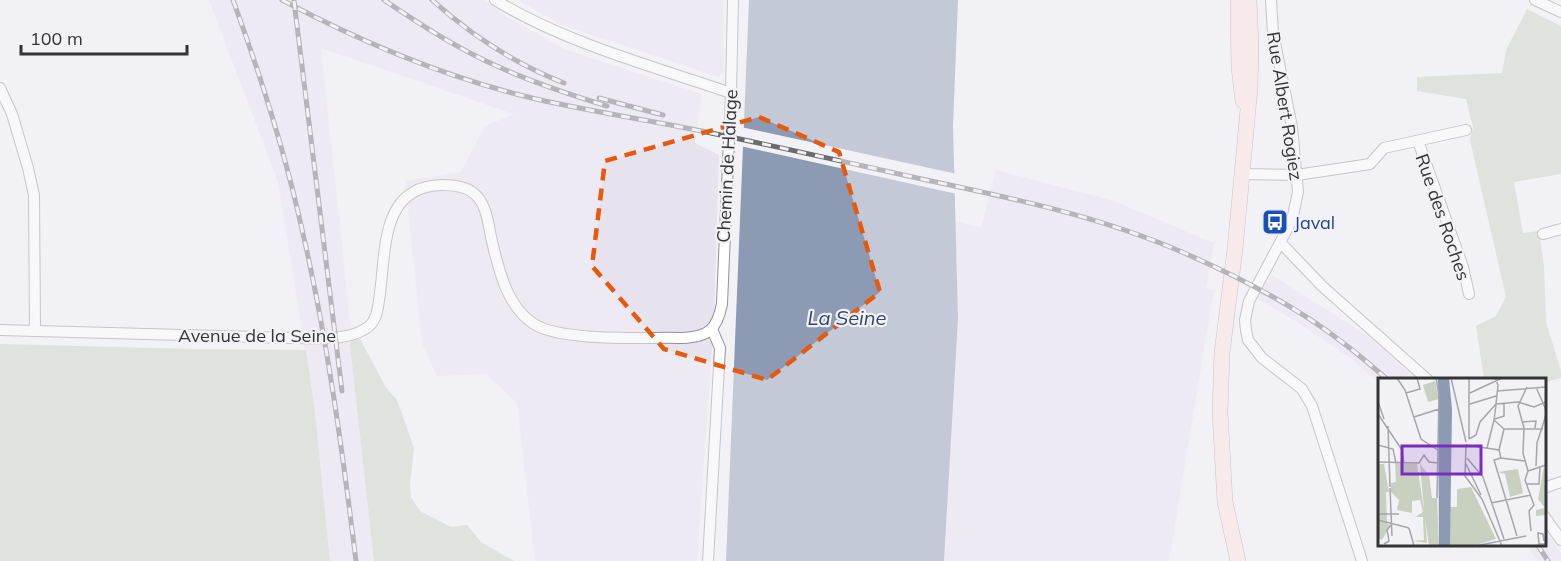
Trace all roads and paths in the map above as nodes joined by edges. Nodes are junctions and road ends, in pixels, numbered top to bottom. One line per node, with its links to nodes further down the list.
1 (495, 0): 9 (street)
2 (733, 0): 9 (street, Chemin de Halage)
3 (1238, 0): 10 (main road)
4 (1249, 0): 10 (main road)
5 (1271, 0): 14 (street, Rue Albert Rogiez)
6 (1535, 0): 7 (street)
7 (1561, 12)
8 (0, 88): 21 (street)
9 (731, 93): 19 (street, Chemin de Halage)
10 (1247, 118): 13 (main road)
11 (1466, 130): 12 (street, Rue des Roches)
12 (1418, 141): 14 (street, Rue des Roches); 18 (street, Rue des Roches)
13 (1243, 174): 14 (street, Rue des Roches); 28 (main road)
14 (1297, 175): 17 (street, Rue Albert Rogiez)
15 (1561, 229): 16 (street)
16 (1543, 234)
17 (1281, 243): 22 (street); 29 (street, Rue Albert Rogiez)
18 (1469, 294)
19 (712, 329): 21 (street, Avenue de la Seine); 27 (street)
20 (0, 330): 21 (street, Avenue de la Seine)
21 (35, 330)
22 (1426, 378)
23 (1561, 482): 24 (street)
24 (1546, 488)
25 (1546, 518): 26 (street)
26 (1561, 540)
27 (708, 561)
28 (1238, 561)
29 (1362, 561)

